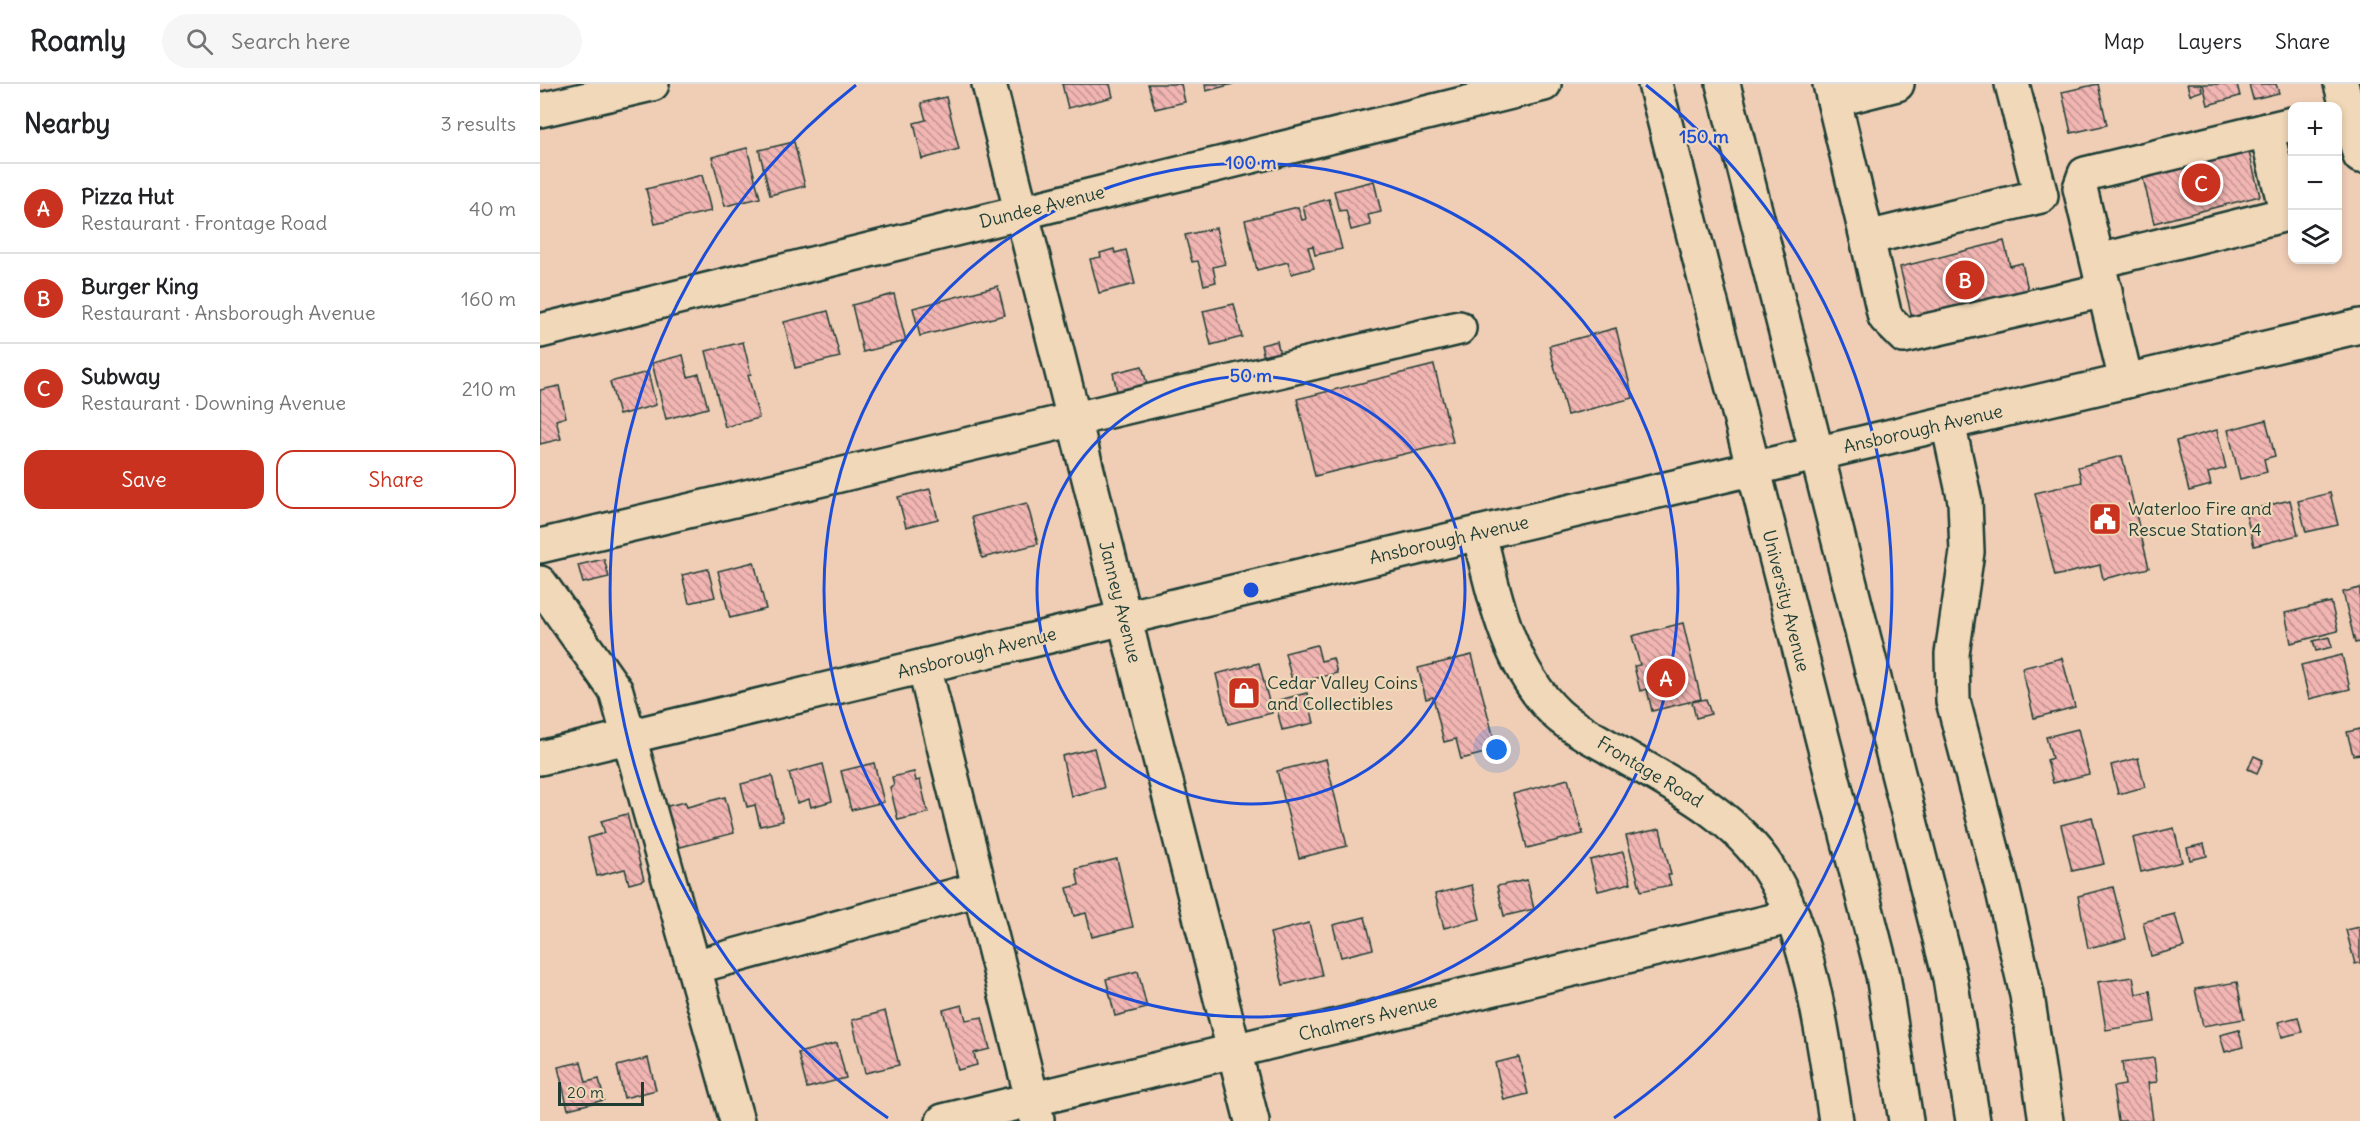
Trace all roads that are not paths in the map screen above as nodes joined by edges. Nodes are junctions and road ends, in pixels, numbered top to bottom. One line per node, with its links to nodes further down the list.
1 (652, 84): 10 (street)
2 (989, 84): 15 (street, Janney Avenue)
3 (1544, 84): 15 (street, Dundee Avenue)
4 (1655, 84): 25 (street, University Avenue)
5 (1723, 84): 24 (street)
6 (1897, 84): 8 (street)
7 (2012, 84): 14 (street)
8 (1832, 92): 16 (street)
9 (2342, 102): 12 (street)
10 (540, 110)
11 (2279, 127): 13 (street); 17 (street)
12 (2360, 156)
13 (2080, 188): 14 (street); 17 (street)
14 (2041, 196): 16 (street)
15 (1021, 212): 20 (street, Dundee Avenue); 22 (street, Janney Avenue)
16 (1867, 238): 17 (street)
17 (2102, 276): 21 (street)
18 (2360, 326): 21 (street, Ansborough Avenue)
19 (1459, 327): 22 (street)
20 (540, 331)
21 (2126, 381): 23 (street, Ansborough Avenue)
22 (1074, 419): 27 (street); 29 (street, Janney Avenue)
23 (1948, 423): 24 (street, Ansborough Avenue); 44 (street)
24 (1819, 454): 25 (street, Ansborough Avenue); 43 (street)
25 (1752, 469): 26 (street, Ansborough Avenue); 42 (street, University Avenue)
26 (1479, 533): 29 (street, Ansborough Avenue); 34 (street, Frontage Road)
27 (540, 546)
28 (540, 583): 31 (street)
29 (1124, 617): 30 (street, Ansborough Avenue); 36 (street, Janney Avenue)
30 (924, 666): 31 (street, Ansborough Avenue); 33 (street)
31 (630, 737): 32 (street, Ansborough Avenue); 35 (street)
32 (540, 758)
33 (979, 889): 35 (street); 37 (street)
34 (1793, 916): 36 (street, Chalmers Avenue); 41 (street, Frontage Road)
35 (694, 967): 38 (street)
36 (1234, 1051): 37 (street, Chalmers Avenue); 40 (street, Janney Avenue)
37 (1034, 1110): 39 (street, Chalmers Avenue)
38 (737, 1121)
39 (943, 1121)
40 (1252, 1121)
41 (1836, 1121)
42 (1906, 1121)
43 (1973, 1121)
44 (2046, 1121)

